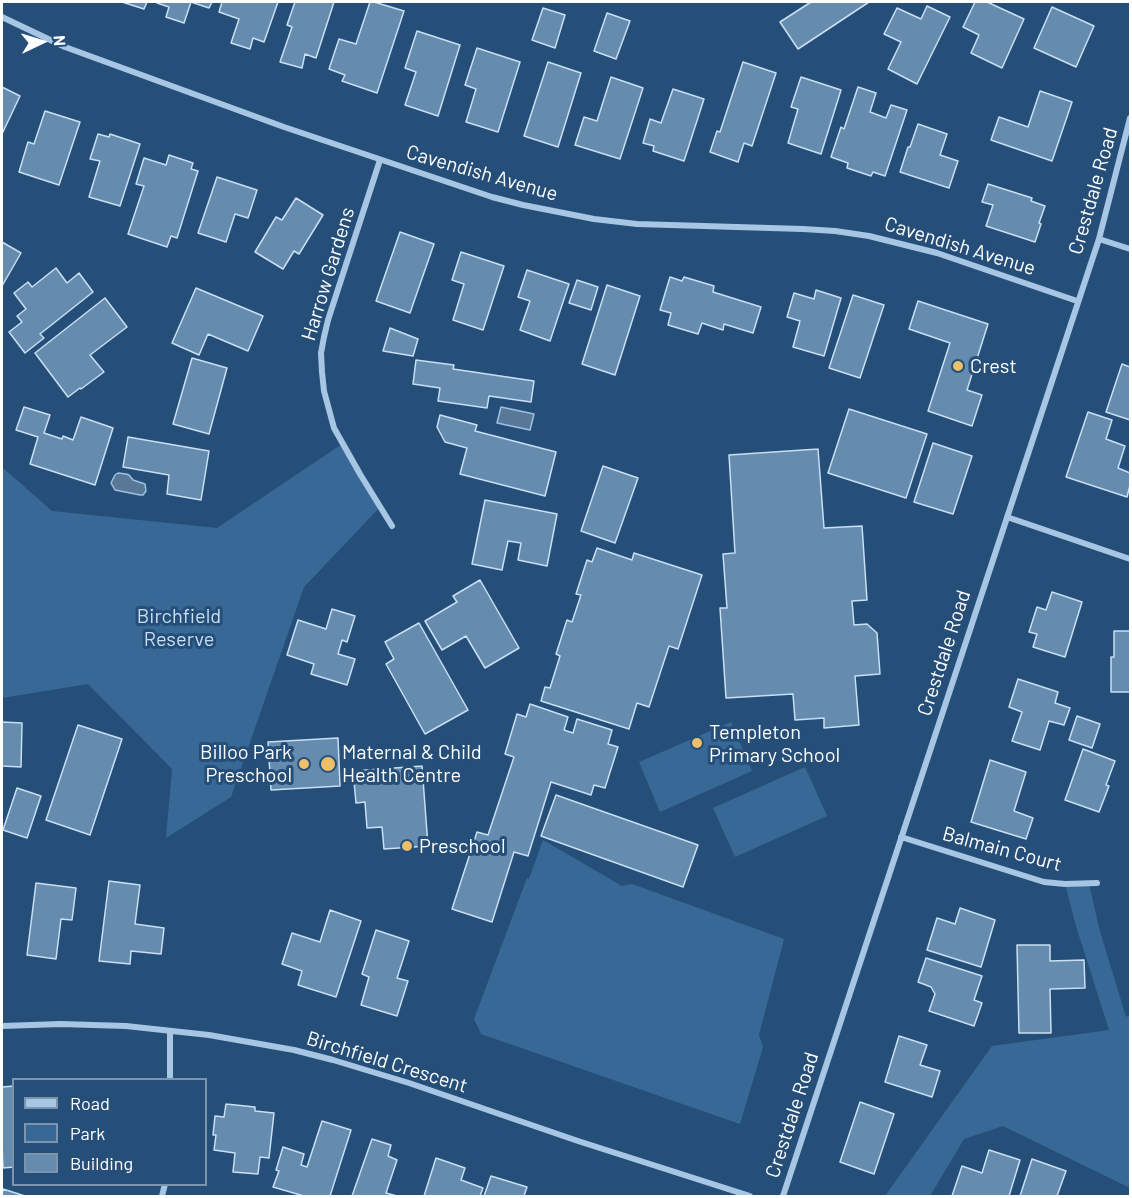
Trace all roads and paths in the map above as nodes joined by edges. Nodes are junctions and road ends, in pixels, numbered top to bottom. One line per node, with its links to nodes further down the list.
1 (2, 17): 3 (street, Cavendish Avenue)
2 (1131, 118): 4 (street, Crestdale Road)
3 (380, 160): 6 (street, Cavendish Avenue); 8 (street, Harrow Gardens)
4 (1099, 239): 5 (street); 6 (street, Crestdale Road)
5 (1131, 249)
6 (1077, 302): 7 (street, Crestdale Road)
7 (1007, 517): 9 (street); 10 (street, Crestdale Road)
8 (392, 526)
9 (1131, 559)
10 (901, 837): 11 (street, Balmain Court); 16 (street, Crestdale Road)
11 (1097, 883)
12 (2, 1026): 13 (street, Birchfield Crescent)
13 (170, 1031): 14 (street); 15 (street, Birchfield Crescent)
14 (170, 1078)
15 (750, 1197)
16 (783, 1197)

